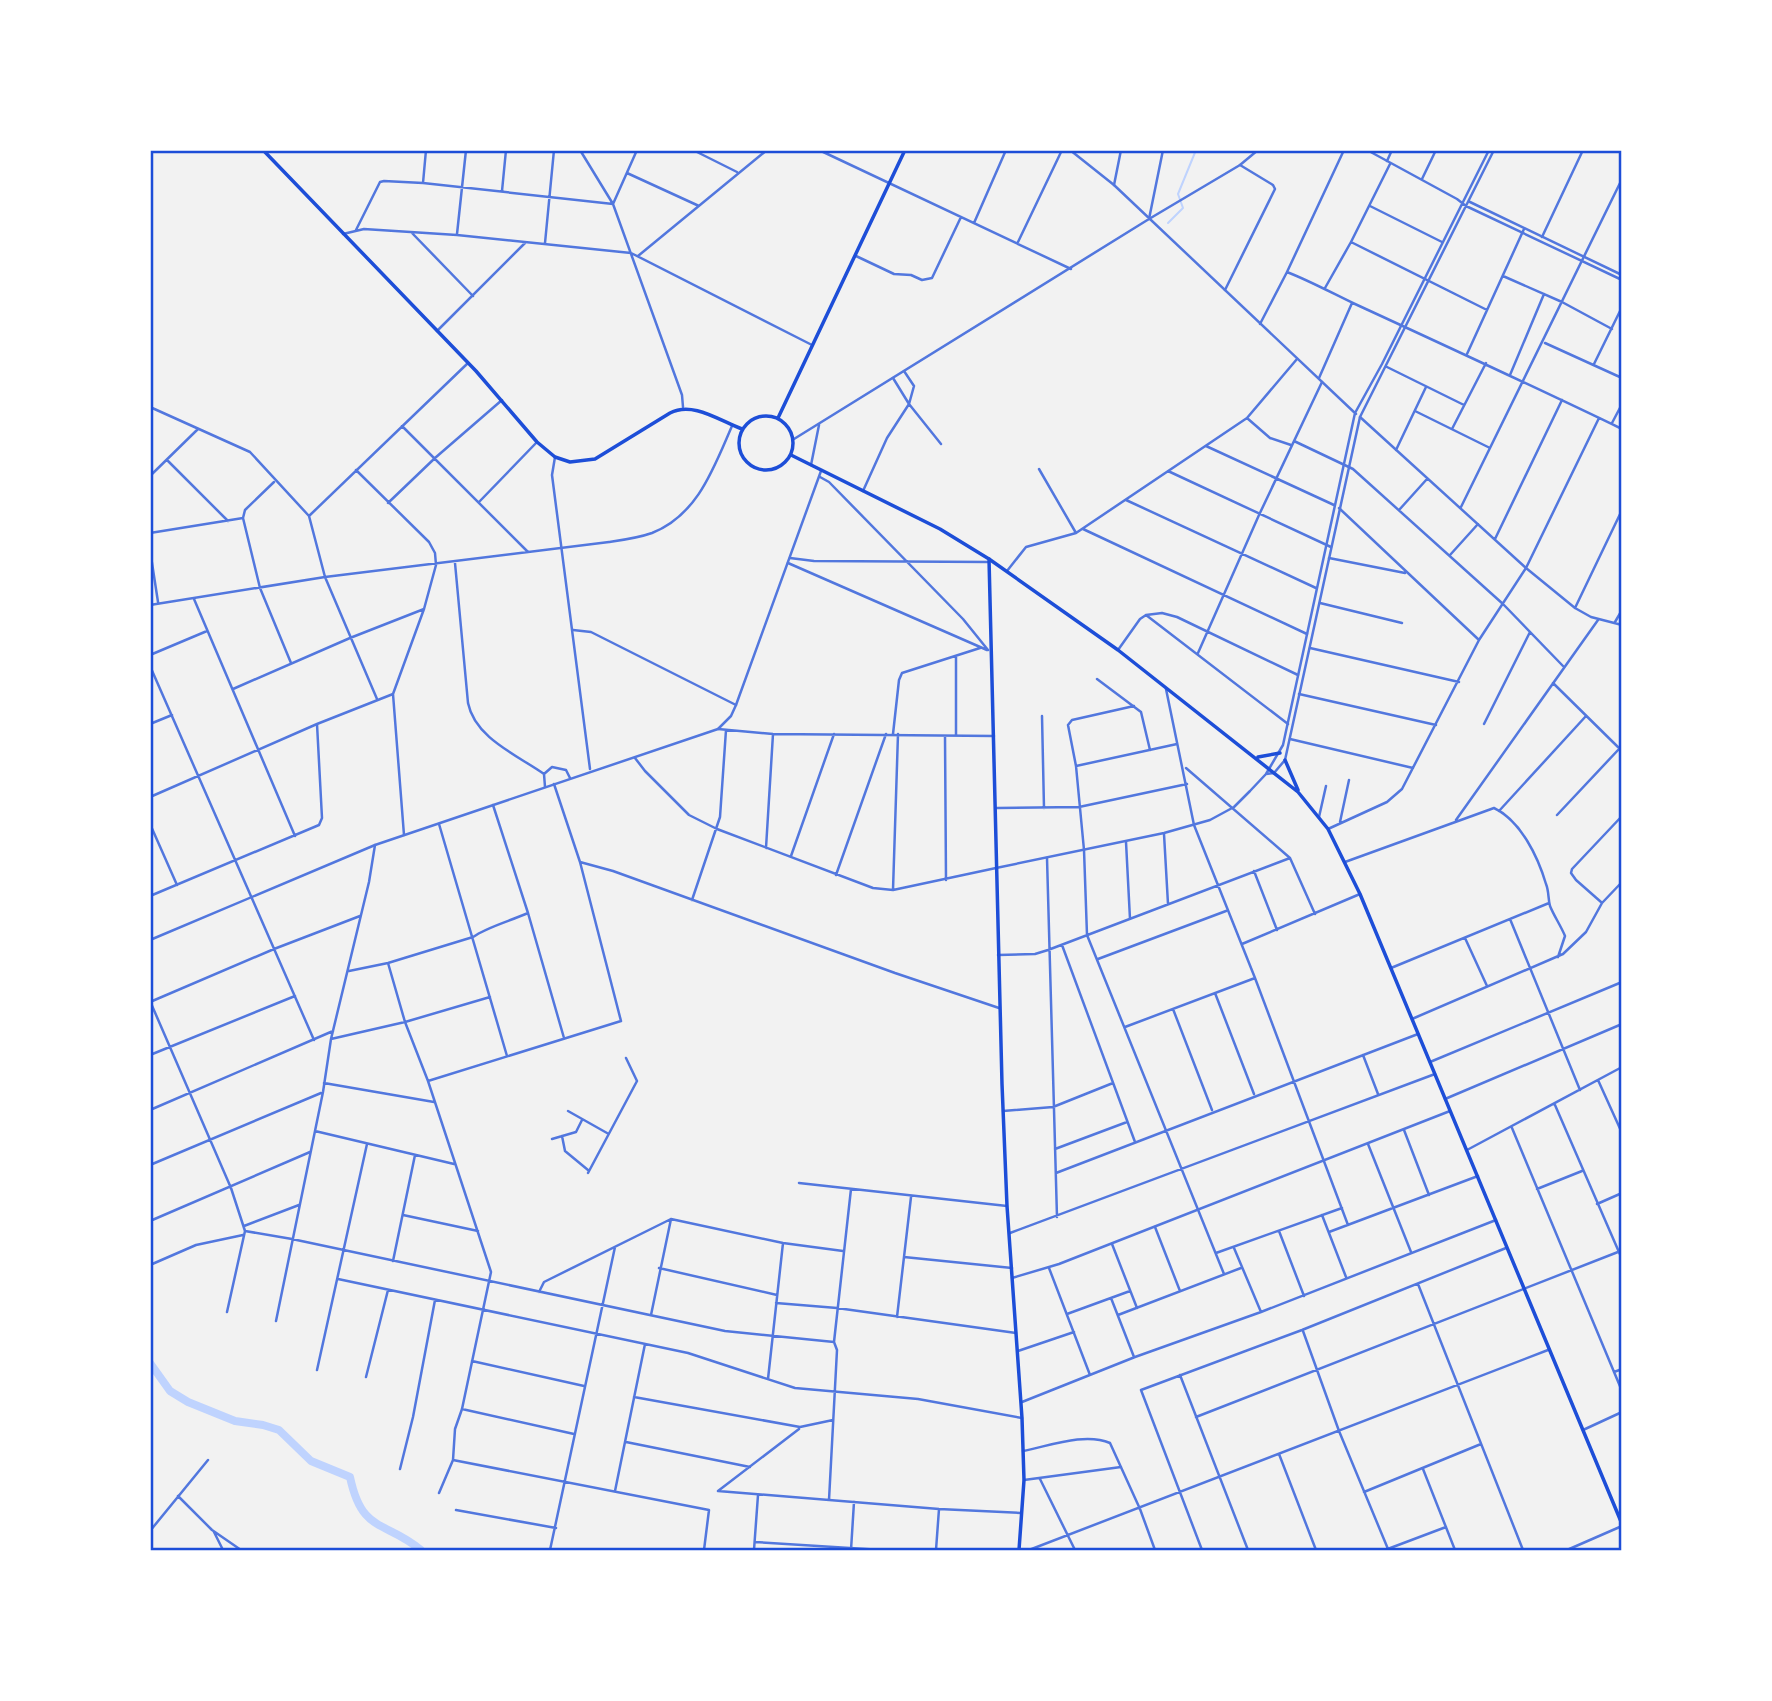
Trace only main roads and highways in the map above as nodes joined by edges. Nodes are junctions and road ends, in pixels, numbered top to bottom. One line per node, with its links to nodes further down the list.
1 (263, 150): 4 (main road)
2 (905, 150): 3 (main road)
3 (779, 418): 4 (main road); 5 (main road)
4 (742, 429): 5 (main road)
5 (791, 455): 6 (main road)
6 (989, 560): 8 (main road); 12 (main road)
7 (1280, 753): 8 (main road)
8 (1257, 758): 10 (main road)
9 (1285, 760): 10 (main road)
10 (1298, 792): 11 (main road)
11 (1622, 1525)
12 (1019, 1550)

